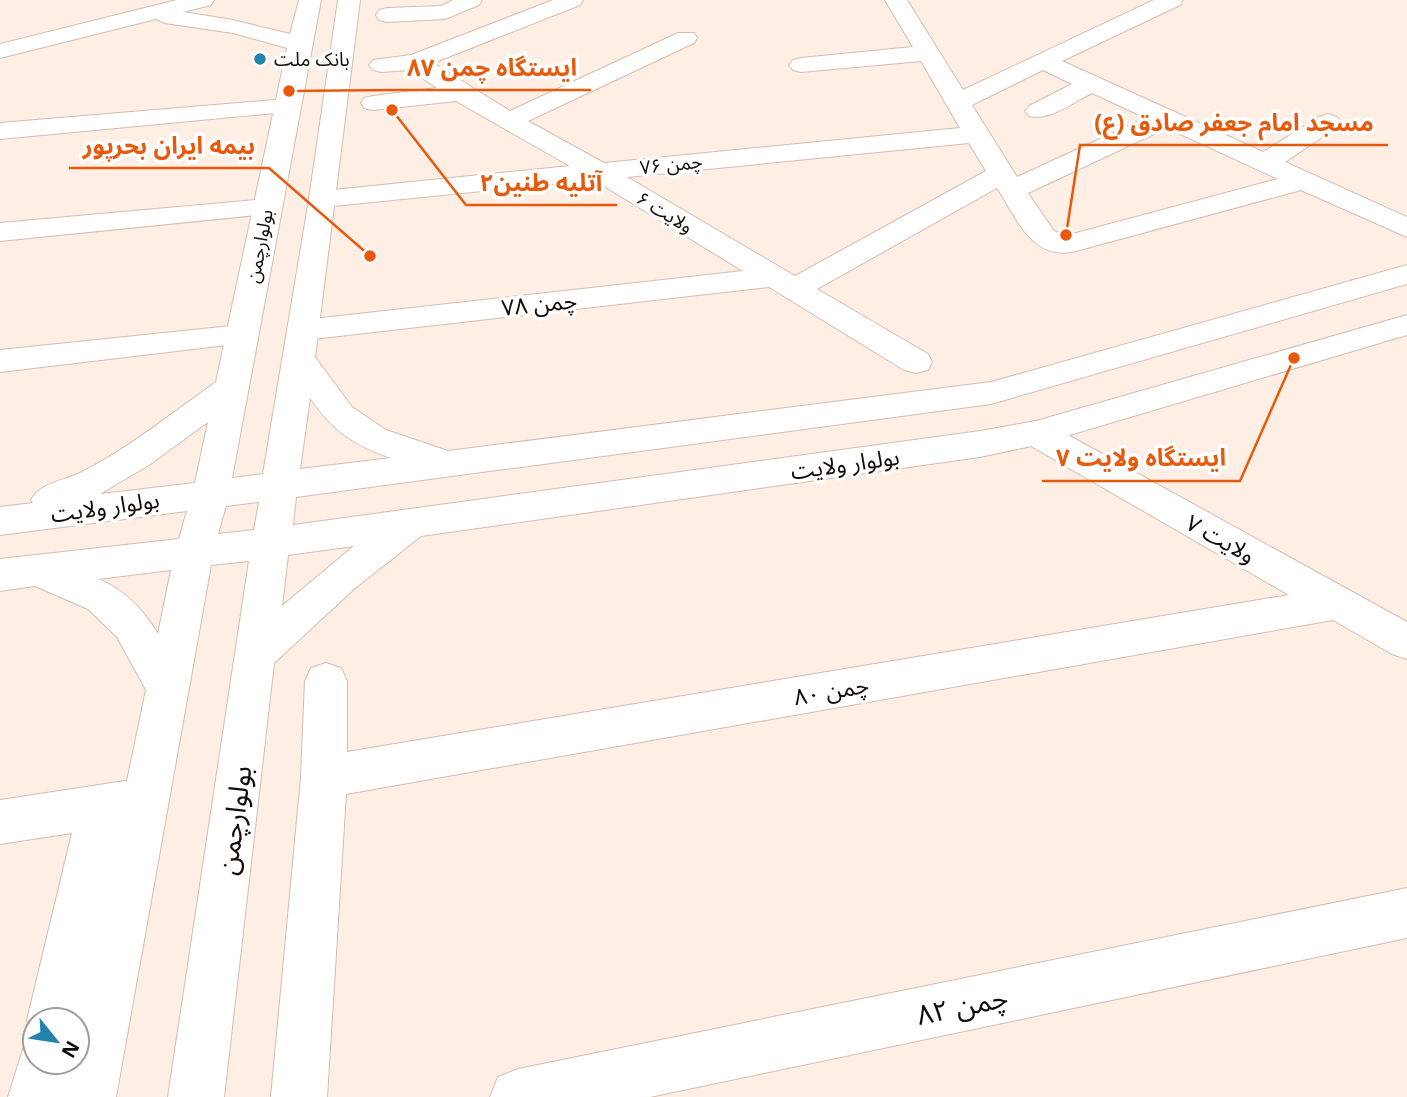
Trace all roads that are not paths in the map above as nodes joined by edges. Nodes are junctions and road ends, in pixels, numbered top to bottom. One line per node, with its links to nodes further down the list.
1 (203, 0): 9 (street)
2 (310, 0): 12 (street, بولوارچمن)
3 (349, 0): 34 (street)
4 (471, 0): 8 (street)
5 (572, 0): 16 (street)
6 (896, 0): 14 (street)
7 (1172, 0): 15 (street)
8 (445, 12): 10 (street); 16 (street)
9 (149, 14): 12 (street); 13 (street)
10 (387, 15)
11 (686, 38): 26 (street)
12 (299, 46): 23 (street, بولوارچمن)
13 (6, 49)
14 (928, 53): 18 (street); 21 (street)
15 (1042, 61): 19 (street); 21 (street)
16 (415, 62): 17 (street); 20 (street, ولایت ۶)
17 (381, 65)
18 (801, 65)
19 (1091, 84): 24 (street); 25 (street)
20 (460, 93): 22 (street); 26 (street, ولایت ۶)
21 (957, 102): 29 (street)
22 (373, 103)
23 (287, 106): 28 (street); 35 (street, بولوارچمن)
24 (1038, 111)
25 (1166, 119): 30 (street); 33 (street)
26 (508, 121): 31 (street, ولایت ۶)
27 (1328, 122): 30 (street)
28 (0, 131)
29 (977, 134): 31 (street, چمن ۷۶); 33 (street)
30 (1265, 163): 32 (street)
31 (597, 171): 34 (street, چمن ۷۶); 39 (street, ولایت ۶)
32 (1304, 181): 33 (street); 36 (street)
33 (1006, 182): 39 (street)
34 (323, 199): 42 (street)
35 (267, 207): 37 (street); 41 (street, بولوارچمن)
36 (1407, 228)
37 (0, 232)
38 (1407, 274): 47 (street)
39 (784, 283): 42 (street, چمن ۷۸); 44 (street, ولایت ۶)
40 (1407, 324): 46 (street, بولوار ولایت)
41 (241, 335): 43 (street); 45 (street, بولوارچمن)
42 (302, 344): 47 (street); 48 (street)
43 (0, 361)
44 (916, 362)
45 (232, 387): 49 (street, بولوارچمن); 50 (street)
46 (1036, 433): 51 (street, بولوار ولایت); 55 (street, ولایت ۷)
47 (450, 466): 48 (street)
48 (280, 484): 49 (street, بولوار ولایت); 52 (street, بولوارچمن)
49 (211, 492): 50 (street, بولوار ولایت); 53 (street, بولوارچمن)
50 (0, 520)
51 (409, 524): 52 (street, بولوار ولایت); 57 (street)
52 (271, 543): 53 (street, بولوار ولایت); 57 (street, بولوارچمن)
53 (194, 552): 54 (street); 59 (street)
54 (18, 572): 59 (street)
55 (1338, 603): 56 (street, ولایت ۷); 60 (street, چمن ۸۰)
56 (1407, 642)
57 (254, 655): 68 (street, بولوارچمن)
58 (326, 681): 60 (street)
59 (167, 688): 61 (street)
60 (324, 777): 69 (street)
61 (123, 804): 62 (street); 64 (street); 67 (street)
62 (0, 822)
63 (1407, 912): 70 (street, چمن ۸۲)
64 (58, 1006)
65 (41, 1076): 66 (street)
66 (36, 1097)
67 (88, 1097)
68 (196, 1097)
69 (299, 1097)
70 (518, 1097)

